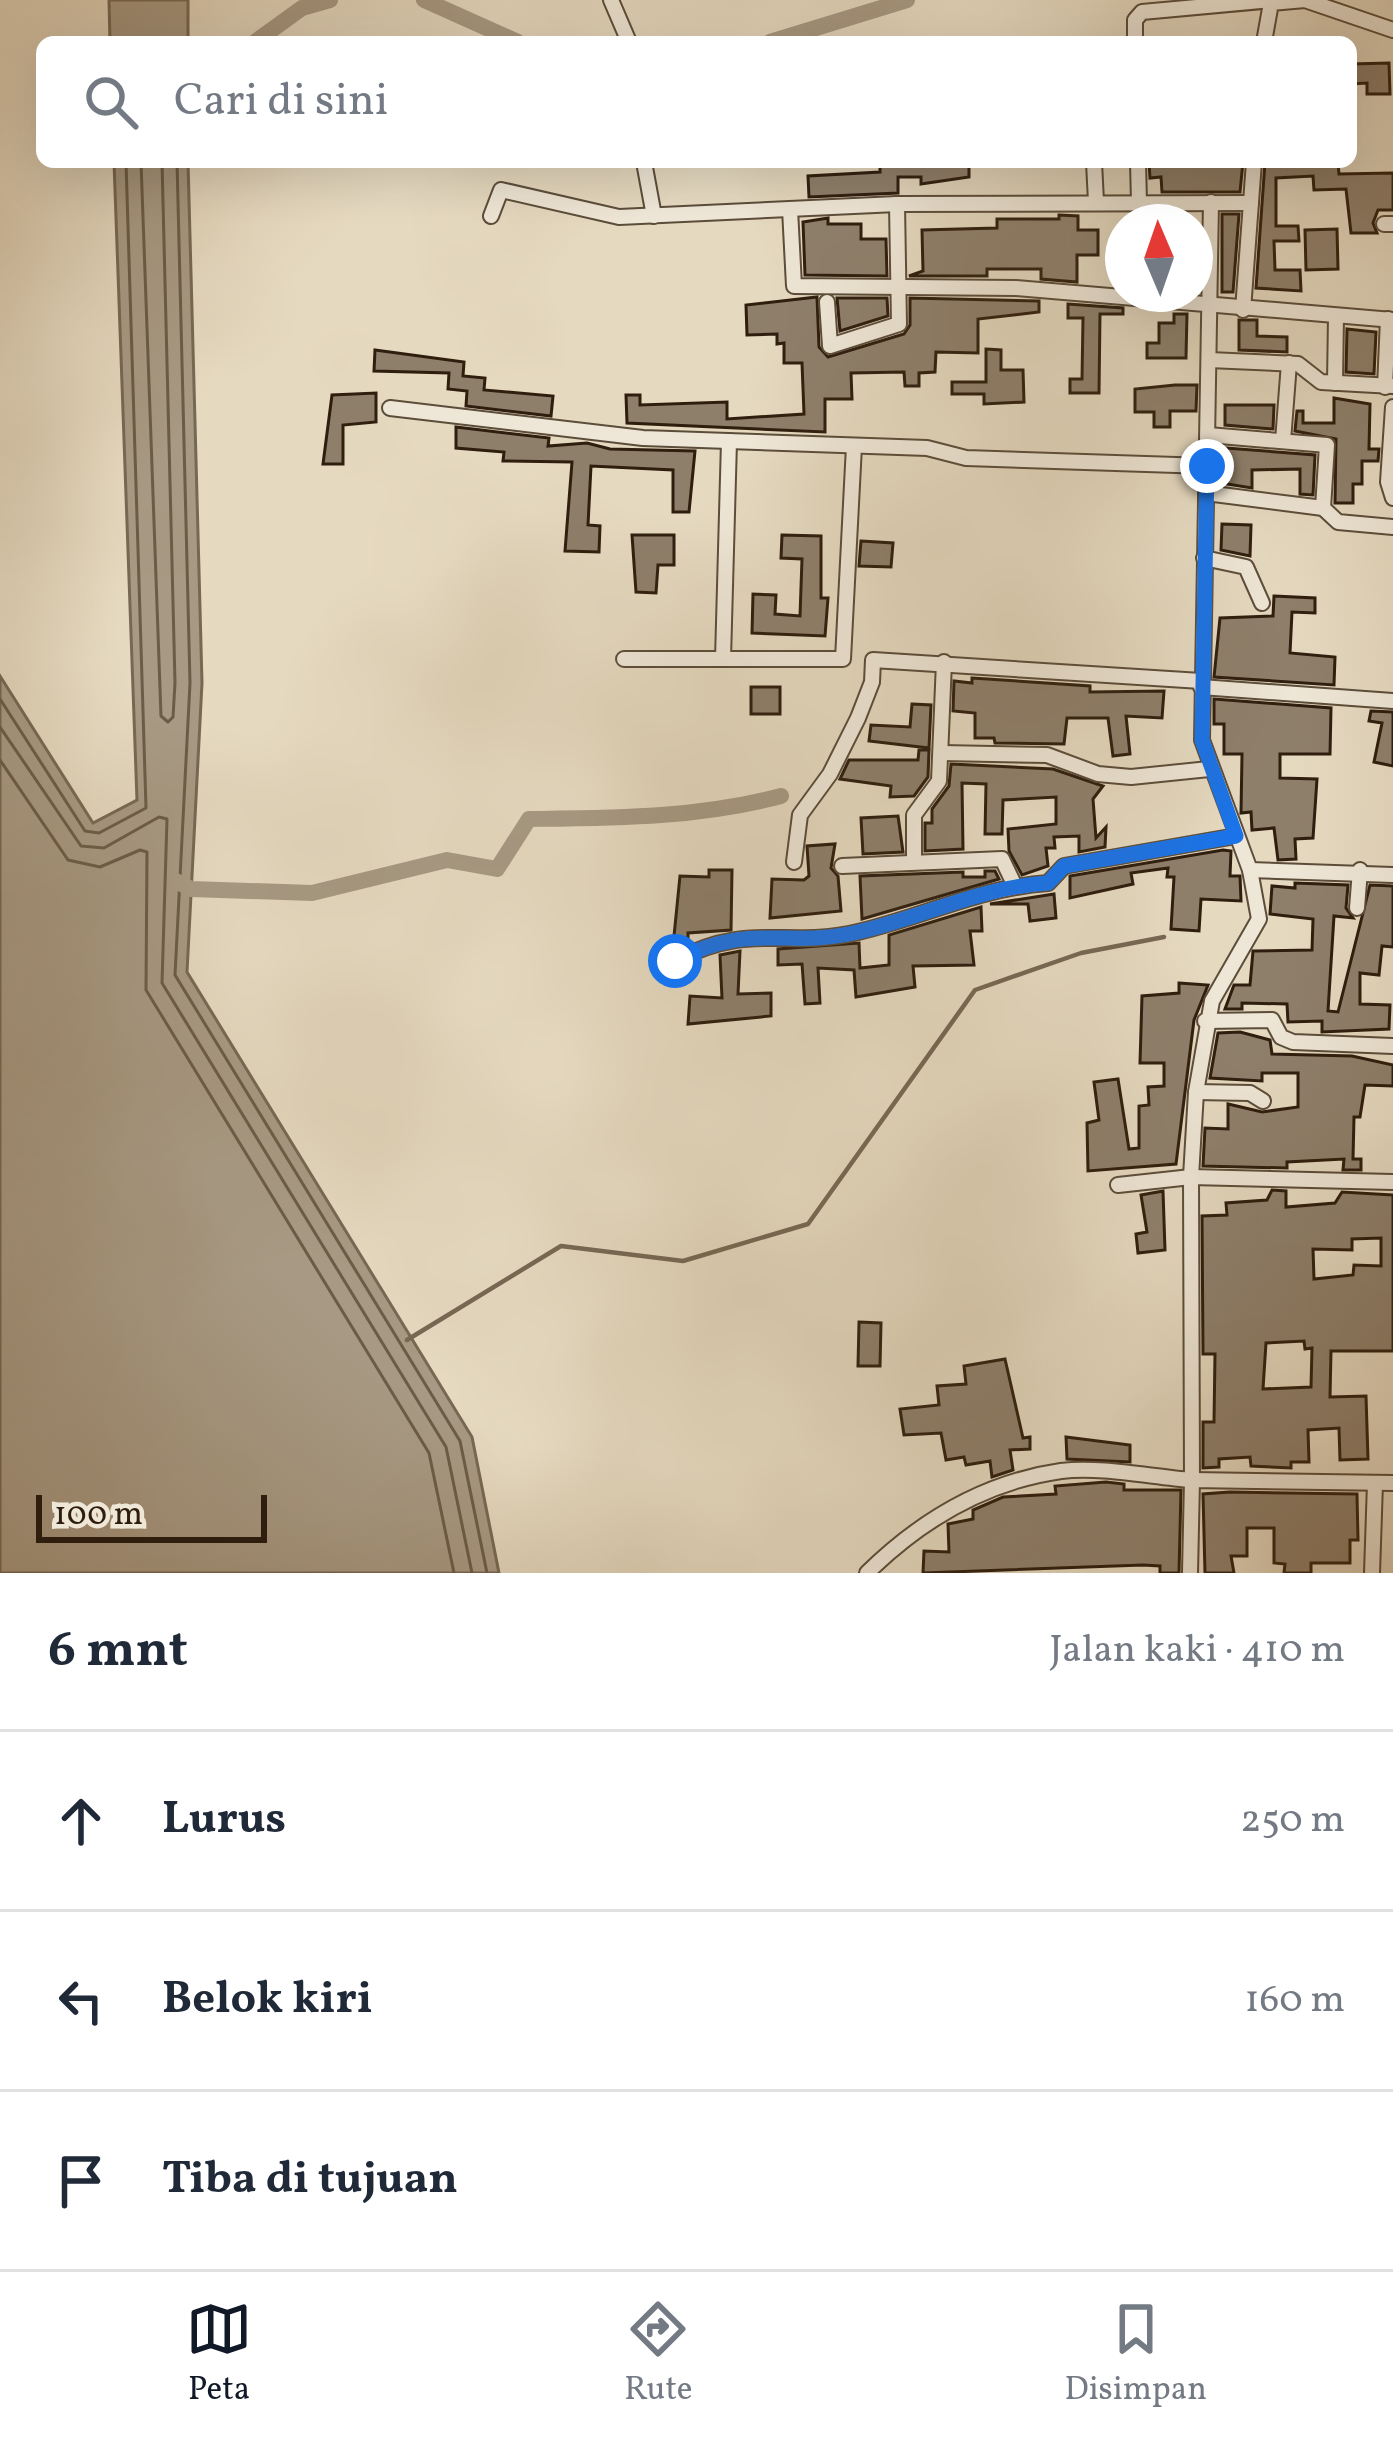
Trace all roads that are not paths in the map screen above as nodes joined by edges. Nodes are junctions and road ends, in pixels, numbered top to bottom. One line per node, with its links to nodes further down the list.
1 (611, 0): 4 (street)
2 (1272, 2): 3 (street); 5 (street); 6 (street)
3 (1393, 30)
4 (626, 36)
5 (1136, 36)
6 (1265, 36)
7 (645, 168): 18 (street)
8 (1094, 168): 11 (street)
9 (1138, 168): 12 (street)
10 (1254, 168): 14 (street)
11 (1096, 202): 12 (street); 15 (street)
12 (1139, 202): 13 (street)
13 (1211, 202): 14 (street)
14 (1251, 202): 23 (street)
15 (897, 204): 16 (street); 19 (street)
16 (790, 209): 18 (street); 19 (street)
17 (491, 216): 18 (street)
18 (654, 216)
19 (899, 290): 20 (street); 21 (street)
20 (1105, 295)
21 (826, 302)
22 (1213, 305): 23 (street)
23 (1243, 310): 25 (street)
24 (1210, 312): 27 (street)
25 (1336, 316): 26 (street); 29 (street)
26 (1391, 320): 30 (street)
27 (1210, 360): 28 (street); 33 (street)
28 (1288, 363): 29 (street); 35 (street)
29 (1335, 383): 30 (street)
30 (1389, 387)
31 (1393, 407): 39 (street)
32 (390, 408): 34 (street)
33 (1208, 435): 35 (street); 37 (street)
34 (729, 441): 36 (street); 44 (street)
35 (1283, 441): 40 (street)
36 (854, 446): 37 (street); 46 (street)
37 (1207, 466): 38 (street)
38 (1206, 493): 40 (street); 42 (street)
39 (1393, 498)
40 (1323, 508): 41 (street)
41 (1393, 526)
42 (1204, 558): 43 (street); 49 (street)
43 (1262, 603)
44 (723, 658): 45 (street); 46 (street)
45 (624, 659)
46 (843, 659): 47 (street)
47 (873, 660): 48 (street); 54 (street)
48 (944, 662): 49 (street); 51 (street)
49 (1201, 684): 50 (street); 52 (street)
50 (1393, 701)
51 (942, 753): 52 (street); 55 (street)
52 (1209, 769): 53 (street)
53 (1236, 836): 57 (street); 60 (street)
54 (794, 862)
55 (914, 862): 56 (street); 60 (street)
56 (842, 866)
57 (1250, 870): 58 (street); 63 (street)
58 (1360, 870): 59 (street); 61 (street)
59 (1393, 875)
60 (1014, 884): 62 (street)
61 (1357, 908)
62 (675, 961)
63 (1205, 1021): 64 (street); 65 (street)
64 (1393, 1046)
65 (1196, 1092): 66 (street); 67 (street)
66 (1263, 1101)
67 (1191, 1177): 68 (street); 69 (street); 70 (street)
68 (1393, 1182)
69 (1118, 1184)
70 (1192, 1480): 71 (street); 73 (street); 74 (street)
71 (1375, 1483): 72 (street); 75 (street)
72 (1393, 1483)
73 (867, 1573)
74 (1190, 1573)
75 (1372, 1573)

